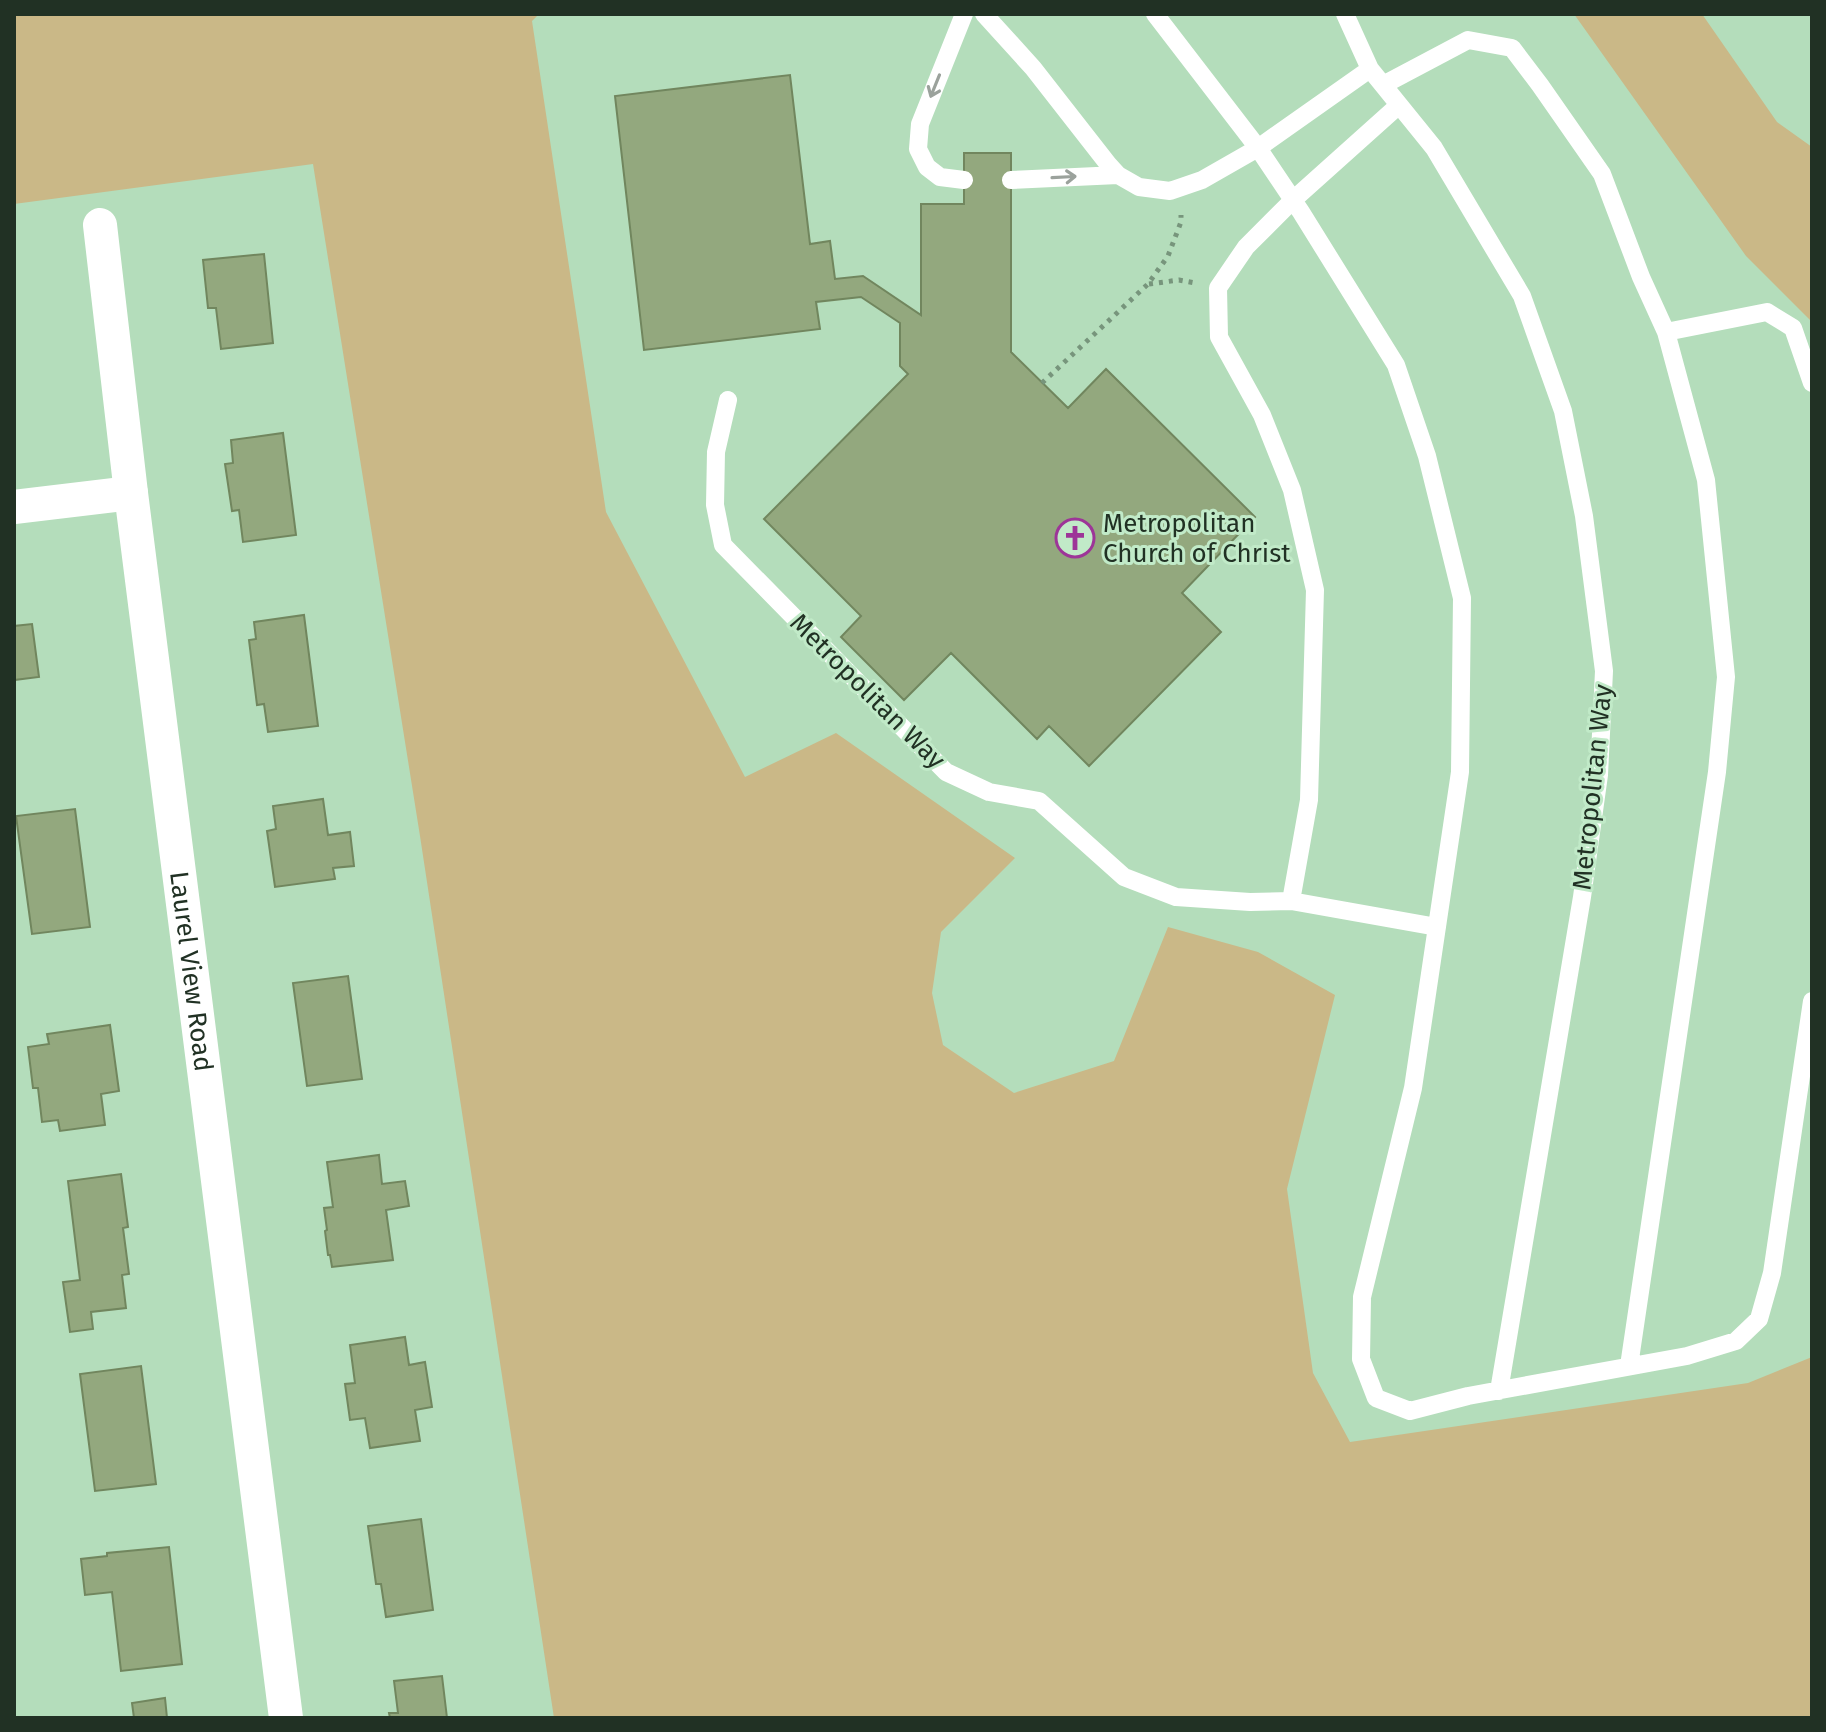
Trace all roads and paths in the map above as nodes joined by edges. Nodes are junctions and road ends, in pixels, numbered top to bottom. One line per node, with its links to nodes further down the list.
1 (964, 14): 10 (lane, one-way to 10)
2 (984, 14): 9 (lane)
3 (1155, 14): 8 (lane)
4 (1345, 14): 5 (lane, Metropolitan Way)
5 (1370, 69): 6 (lane, Metropolitan Way); 8 (lane)
6 (1383, 85): 7 (lane, Metropolitan Way); 17 (lane)
7 (1399, 105): 13 (lane); 27 (lane, Metropolitan Way)
8 (1258, 148): 12 (lane); 13 (lane)
9 (1118, 175): 11 (lane, one-way to 9); 12 (lane)
10 (964, 180)
11 (1011, 180)
12 (1180, 188): 15 (path)
13 (1293, 200): 16 (lane); 24 (lane)
14 (100, 225): 21 (street, Laurel View Road)
15 (1148, 284): 16 (path); 18 (path)
16 (1218, 288): 23 (lane)
17 (1666, 332): 19 (lane); 26 (lane)
18 (1042, 383)
19 (1812, 383)
20 (728, 400): 23 (lane, Metropolitan Way)
21 (131, 493): 22 (street); 28 (street, Laurel View Road)
22 (14, 507)
23 (1291, 901): 24 (lane, Metropolitan Way)
24 (1437, 927): 27 (lane)
25 (1812, 1001): 26 (lane)
26 (1629, 1366): 27 (lane)
27 (1499, 1391)
28 (286, 1718)

